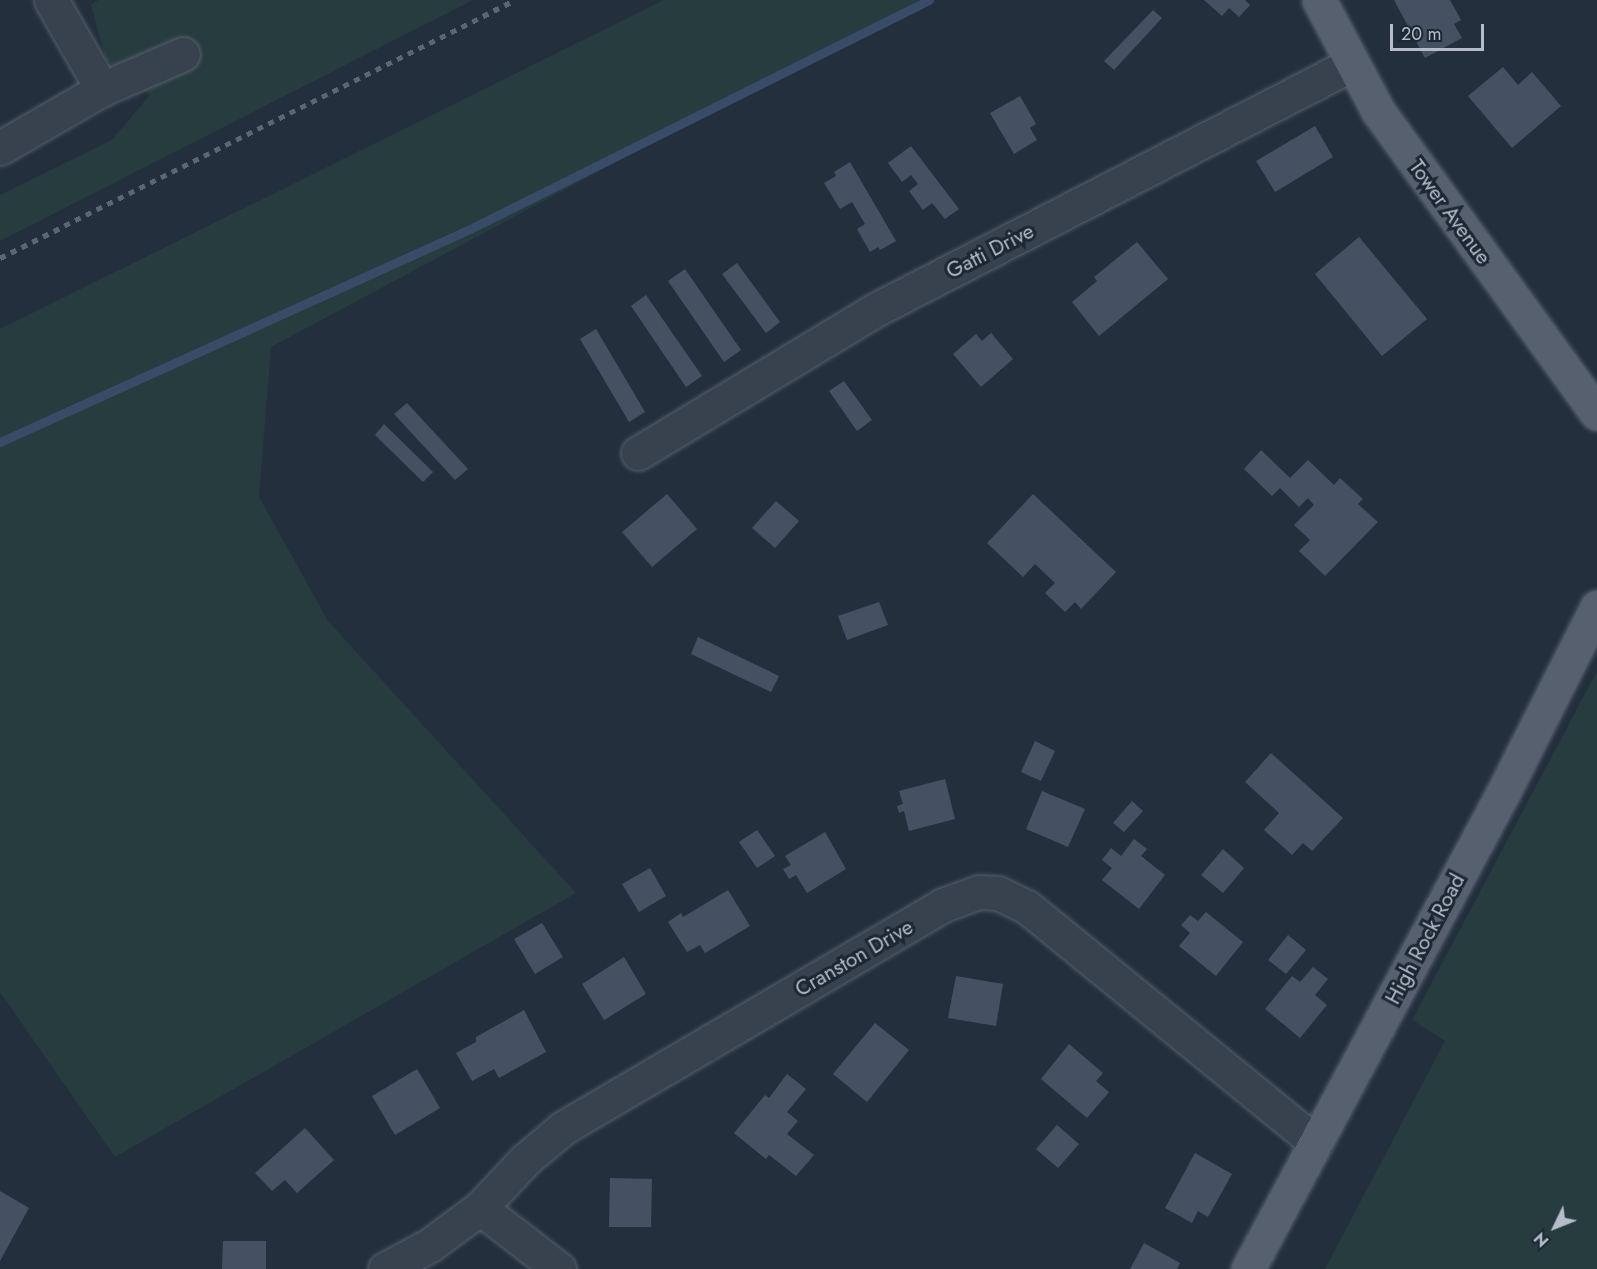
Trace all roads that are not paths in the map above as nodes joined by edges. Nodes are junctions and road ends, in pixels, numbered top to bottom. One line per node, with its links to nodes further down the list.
1 (51, 0): 5 (street)
2 (1319, 0): 4 (main road, Tower Avenue)
3 (183, 54): 5 (street)
4 (1352, 64): 7 (main road, Tower Avenue); 8 (street, Gatti Drive)
5 (102, 89): 6 (street)
6 (0, 148)
7 (1597, 413)
8 (638, 453)
9 (1597, 607): 10 (main road, High Rock Road)
10 (1316, 1143): 11 (street, Cranston Drive); 14 (main road, High Rock Road)
11 (480, 1208): 12 (street, Cranston Drive); 13 (street)
12 (385, 1269)
13 (559, 1269)
14 (1248, 1269)

